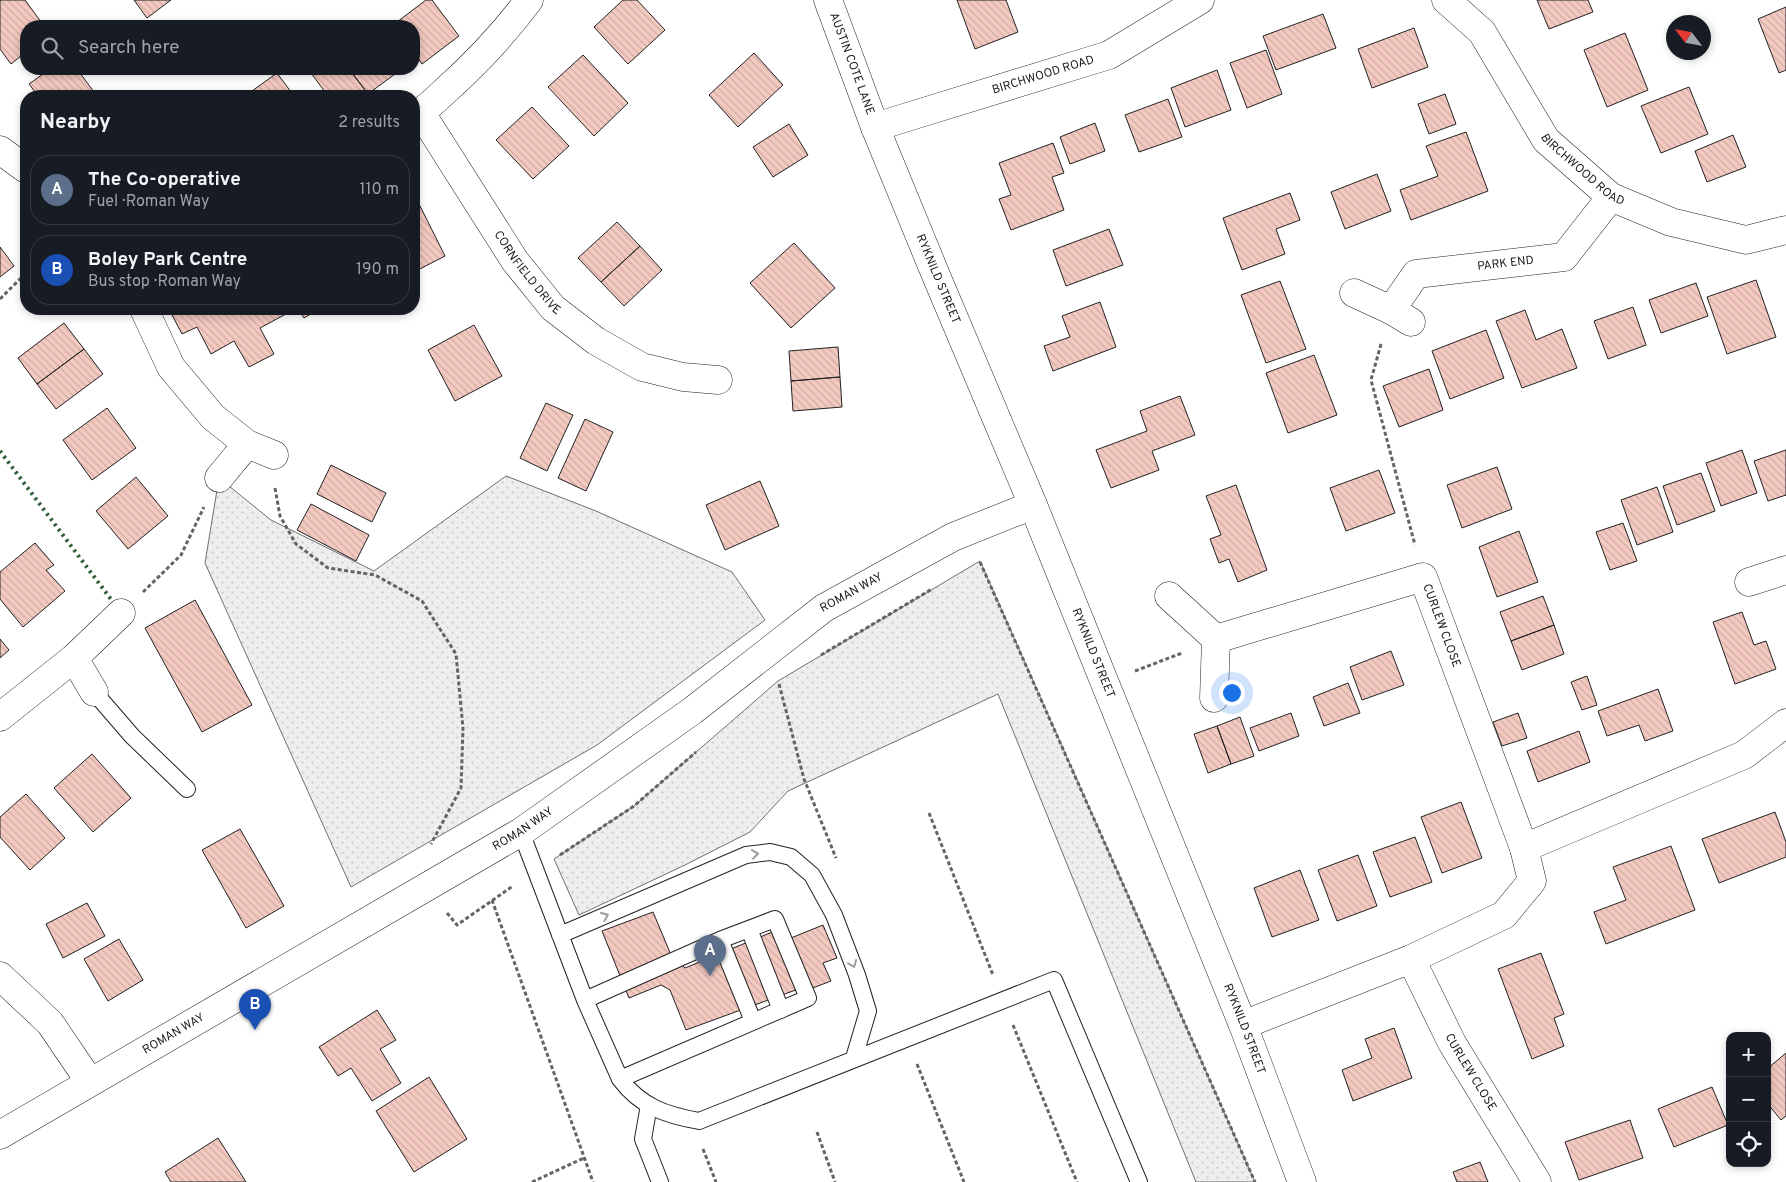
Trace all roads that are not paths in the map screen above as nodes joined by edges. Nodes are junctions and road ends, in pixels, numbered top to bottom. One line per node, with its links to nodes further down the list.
1 (529, 0): 5 (street, CORNFIELD DRIVE)
2 (828, 0): 7 (street, AUSTIN COTE LANE)
3 (1200, 0): 7 (street, BIRCHWOOD ROAD)
4 (1446, 0): 10 (street, BIRCHWOOD ROAD)
5 (420, 112)
6 (420, 119): 14 (street, CORNFIELD DRIVE)
7 (875, 127): 18 (street, RYKNILD STREET)
8 (0, 150): 9 (street)
9 (20, 165)
10 (1611, 197): 11 (street, BIRCHWOOD ROAD); 12 (street, PARK END)
11 (1786, 230)
12 (1354, 293)
13 (147, 315): 15 (street)
14 (718, 380)
15 (247, 444): 16 (street); 17 (street)
16 (274, 455)
17 (220, 478)
18 (1033, 505): 30 (street, ROMAN WAY); 40 (street, RYKNILD STREET)
19 (1786, 570): 20 (street)
20 (1749, 582)
21 (1169, 596): 23 (street)
22 (121, 613): 24 (street)
23 (1216, 639): 26 (street); 31 (street, CURLEW CLOSE)
24 (74, 658): 25 (street); 27 (street)
25 (94, 692): 29 (lane)
26 (1214, 698)
27 (0, 717)
28 (1786, 723): 31 (street)
29 (187, 789)
30 (521, 832): 33 (lane); 43 (street, ROMAN WAY)
31 (1524, 848): 35 (street, CURLEW CLOSE)
32 (749, 929): 34 (lane); 38 (lane); 38 (lane)
33 (560, 935): 37 (lane); 41 (lane, one-way to 41)
34 (720, 940): 37 (lane); 39 (lane)
35 (1411, 959): 40 (street, CURLEW CLOSE); 49 (street, CURLEW CLOSE)
36 (0, 976): 43 (street)
37 (584, 1000): 42 (lane)
38 (781, 1010): 39 (lane)
39 (753, 1021): 42 (lane)
40 (1244, 1025): 48 (street, RYKNILD STREET)
41 (854, 1058): 44 (lane); 47 (lane)
42 (620, 1079): 44 (lane)
43 (90, 1082): 45 (street, ROMAN WAY)
44 (649, 1105): 46 (lane)
45 (0, 1135)
46 (660, 1182)
47 (1139, 1182)
48 (1302, 1182)
49 (1537, 1182)

